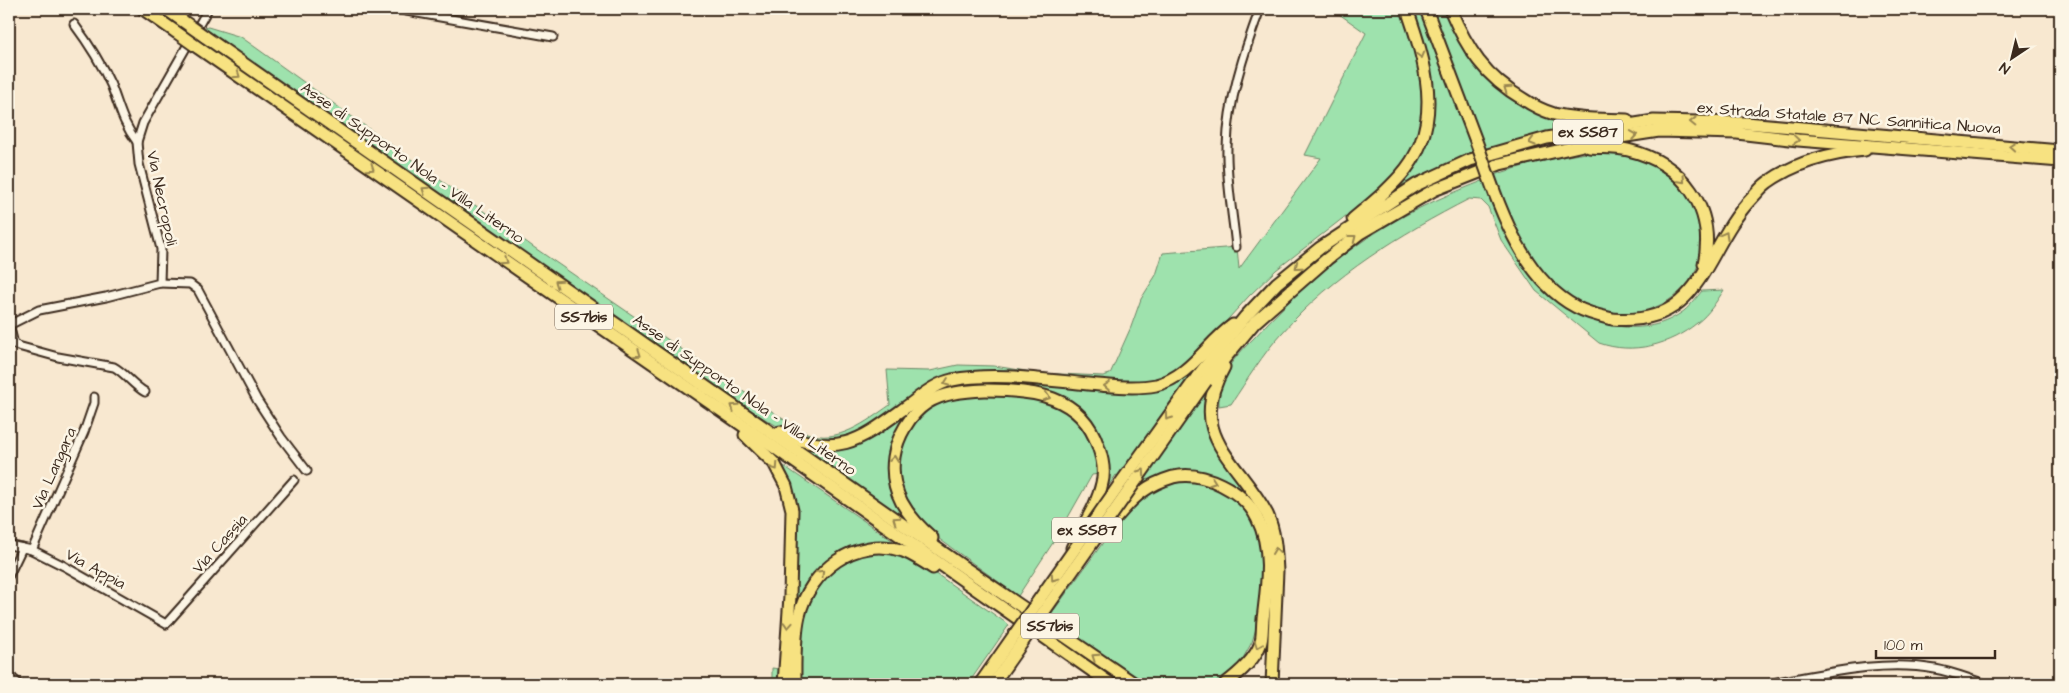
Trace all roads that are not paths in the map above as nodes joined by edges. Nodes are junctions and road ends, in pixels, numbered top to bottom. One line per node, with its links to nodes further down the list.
1 (143, 9): 25 (highway, Asse di Supporto Nola - Villa Literno / SS7bis, one-way to 25, bridge)
2 (166, 9): 28 (highway, Asse di Supporto Nola - Villa Literno / SS7bis, one-way to 2, bridge)
3 (208, 9): 12 (street, Via Necropoli)
4 (395, 9): 10 (street)
5 (1260, 9): 17 (street)
6 (1407, 9): 18 (highway, one-way to 18)
7 (1426, 9): 19 (highway, bridge)
8 (1450, 9): 11 (highway, one-way to 8)
9 (74, 24): 12 (street)
10 (553, 37)
11 (1654, 121): 15 (highway, ex Strada Statale 87 NC Sannitica Nuova / ex SS87, one-way to 11); 18 (highway, ex Strada Statale 87 NC Sannitica Nuova / ex SS87, one-way to 18)
12 (137, 142): 20 (street, Via Necropoli)
13 (1572, 146): 14 (highway, ex Strada Statale 87 NC Sannitica Nuova / ex SS87, one-way to 14); 19 (highway, one-way to 19); 22 (highway, ex Strada Statale 87 NC Sannitica Nuova / ex SS87, one-way to 13)
14 (1897, 148): 16 (highway, ex Strada Statale 87 NC Sannitica Nuova / ex SS87); 19 (highway, one-way to 14)
15 (2060, 150)
16 (2060, 161)
17 (1236, 247)
18 (1320, 248): 21 (highway, ex Strada Statale 87 NC Sannitica Nuova / ex SS87, one-way to 21)
19 (1701, 278)
20 (160, 283): 23 (street); 29 (street)
21 (1245, 316): 24 (highway, ex Strada Statale 87 NC Sannitica Nuova / ex SS87); 28 (highway, one-way to 28)
22 (1255, 322): 24 (highway, ex Strada Statale 87 NC Sannitica Nuova / ex SS87); 39 (highway, one-way to 22)
23 (9, 325): 26 (street)
24 (1201, 379): 31 (highway, ex Strada Statale 87 NC Sannitica Nuova / ex SS87, one-way to 24, bridge); 35 (highway, ex Strada Statale 87 NC Sannitica Nuova / ex SS87, one-way to 35, bridge)
25 (687, 388): 38 (highway, Asse di Supporto Nola - Villa Literno / SS7bis); 41 (highway, one-way to 41)
26 (145, 392)
27 (94, 396): 34 (street, Via Langara)
28 (750, 418): 36 (highway, Asse di Supporto Nola - Villa Literno / SS7bis, one-way to 28)
29 (307, 471)
30 (294, 480): 40 (street, Via Cassia)
31 (1098, 534): 39 (highway, one-way to 39, bridge); 43 (highway, ex Strada Statale 87 NC Sannitica Nuova / ex SS87, bridge)
32 (9, 544): 33 (street, Via Appia)
33 (22, 548): 34 (street, Via Appia); 37 (street)
34 (32, 550): 40 (street, Via Appia)
35 (1067, 558): 36 (highway, one-way to 35, bridge); 43 (highway, ex Strada Statale 87 NC Sannitica Nuova / ex SS87, one-way to 43, bridge)
36 (965, 568): 49 (highway, Asse di Supporto Nola - Villa Literno / SS7bis, one-way to 36)
37 (9, 575)
38 (971, 587): 41 (highway, one-way to 38); 48 (highway, Asse di Supporto Nola - Villa Literno / SS7bis)
39 (1271, 598): 50 (highway, one-way to 50); 51 (highway)
40 (166, 624)
41 (790, 669): 46 (highway); 47 (highway)
42 (9, 675): 45 (street)
43 (984, 683)
44 (1772, 683): 52 (street)
45 (19, 684)
46 (784, 684)
47 (795, 684)
48 (1110, 684)
49 (1135, 684)
50 (1225, 684)
51 (1272, 684)
52 (1986, 684)

